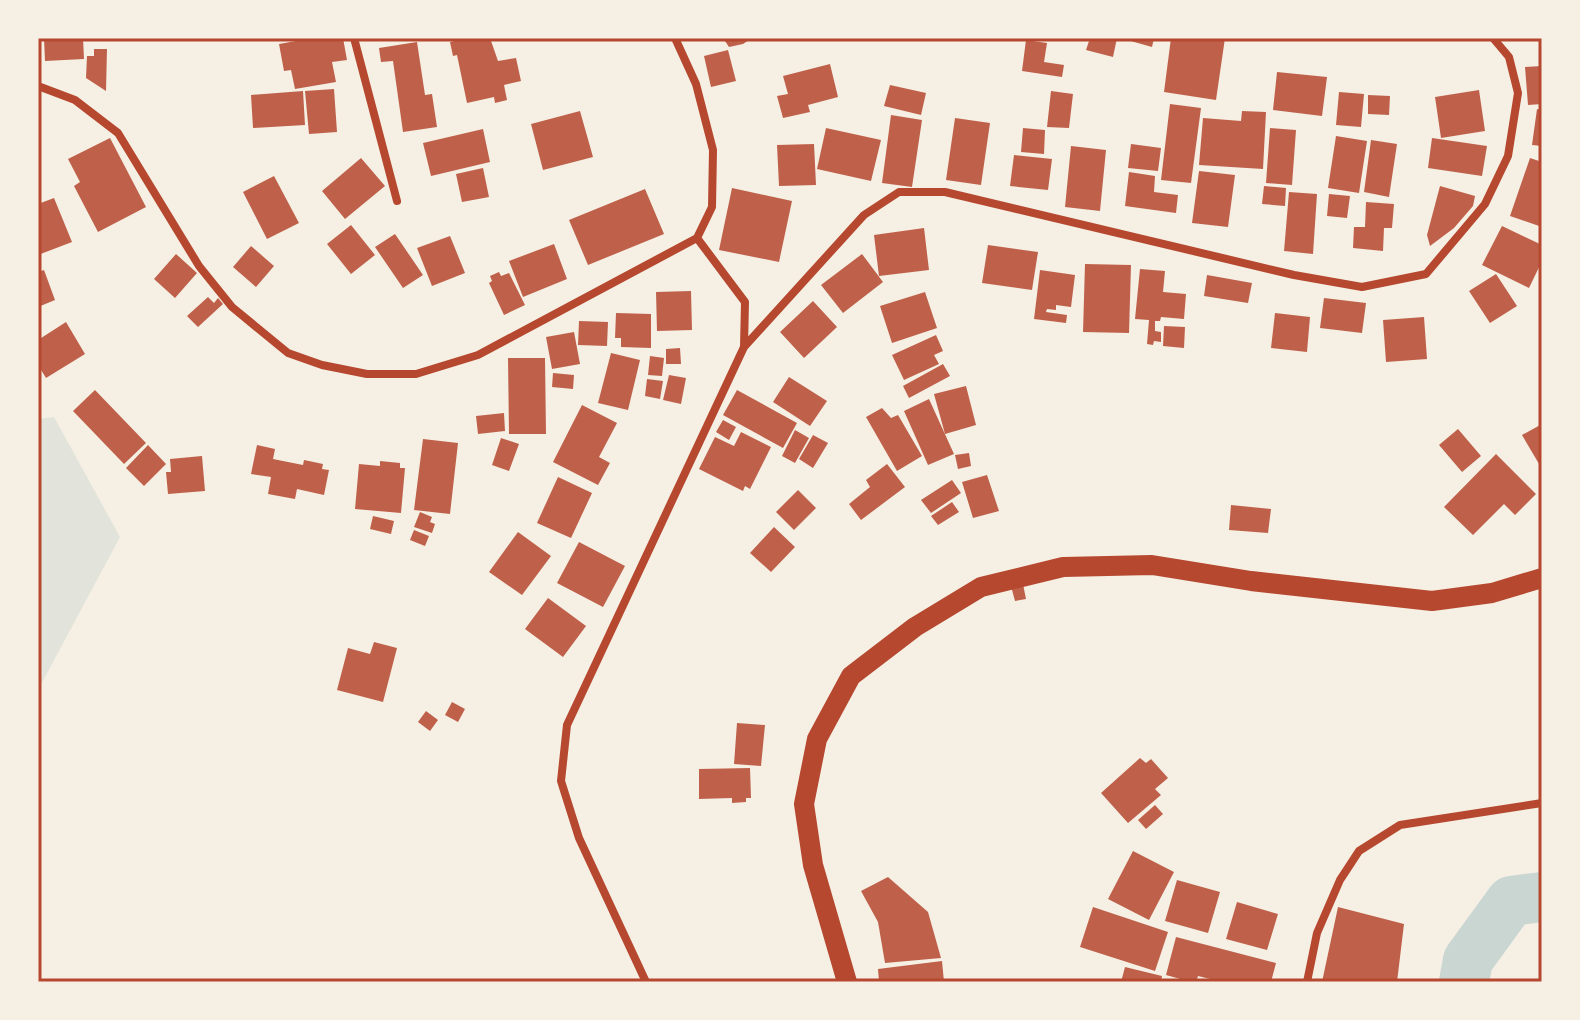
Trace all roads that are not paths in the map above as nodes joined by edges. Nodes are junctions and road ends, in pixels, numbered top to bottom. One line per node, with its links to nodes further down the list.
1 (354, 38): 5 (street)
2 (675, 38): 6 (street)
3 (1493, 38): 7 (street)
4 (38, 86): 6 (street)
5 (397, 201)
6 (697, 238): 7 (street)
7 (744, 347): 10 (street)
8 (1542, 578): 11 (main road)
9 (1542, 803): 12 (street)
10 (646, 982)
11 (847, 982)
12 (1307, 982)

